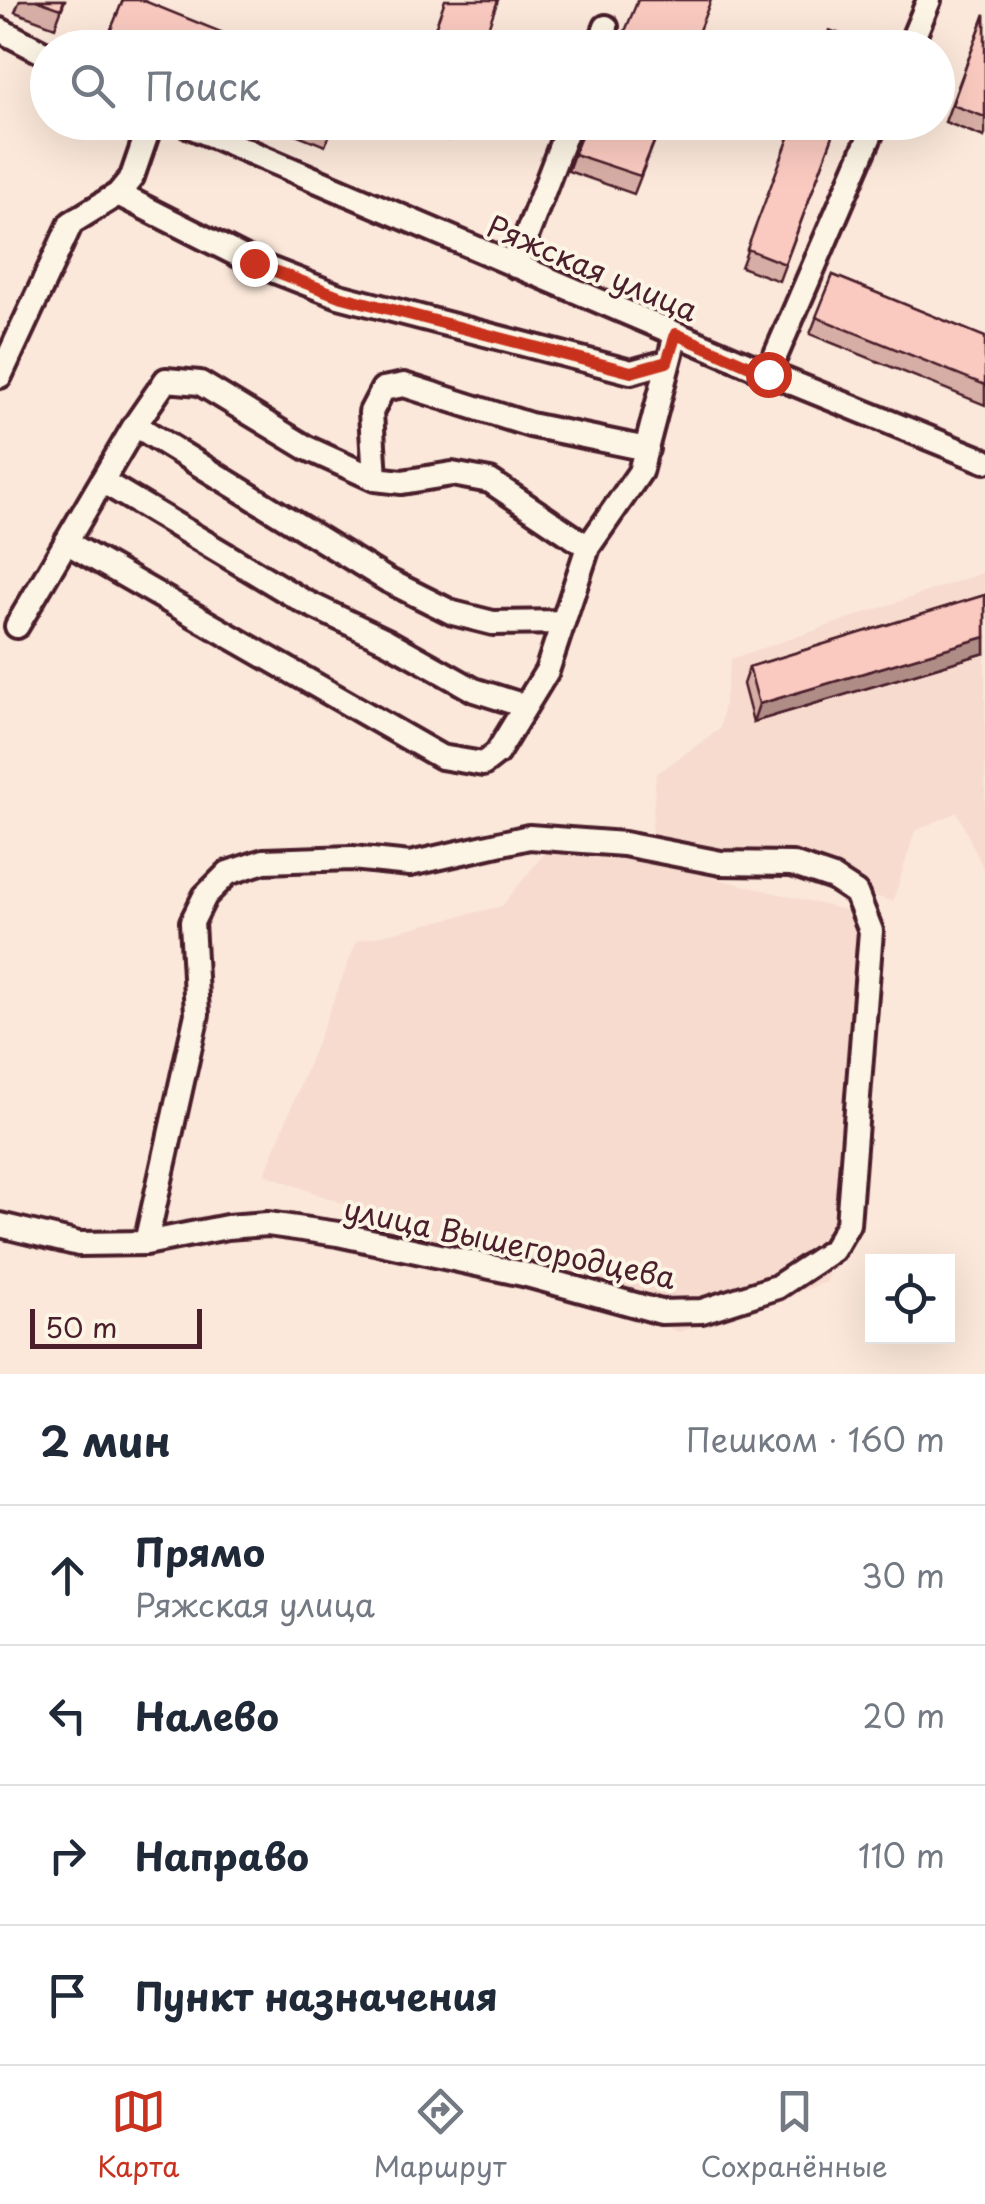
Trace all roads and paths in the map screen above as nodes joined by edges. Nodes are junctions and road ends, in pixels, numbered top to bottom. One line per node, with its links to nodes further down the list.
1 (929, 0): 3 (street)
2 (0, 30): 4 (street)
3 (916, 30)
4 (30, 46)
5 (145, 140): 9 (street)
6 (222, 140): 10 (street, Ряжская улица)
7 (563, 140): 10 (street)
8 (868, 140): 13 (street)
9 (118, 194): 12 (street); 14 (street)
10 (516, 266): 11 (street, Ряжская улица)
11 (676, 334): 12 (street); 13 (street, Ряжская улица)
12 (667, 362): 16 (street)
13 (768, 374): 17 (street, Ряжская улица)
14 (0, 376)
15 (134, 425): 18 (street); 19 (street); 22 (street)
16 (647, 450): 18 (street); 21 (street)
17 (985, 461)
18 (375, 479): 21 (street)
19 (102, 481): 20 (street); 24 (street)
20 (66, 542): 23 (street); 24 (street)
21 (588, 547): 22 (street)
22 (563, 622): 24 (street)
23 (17, 626)
24 (525, 706)
25 (0, 1225): 26 (street, улица Вышегородцева)
26 (146, 1243): 26 (street, улица Вышегородцева)

